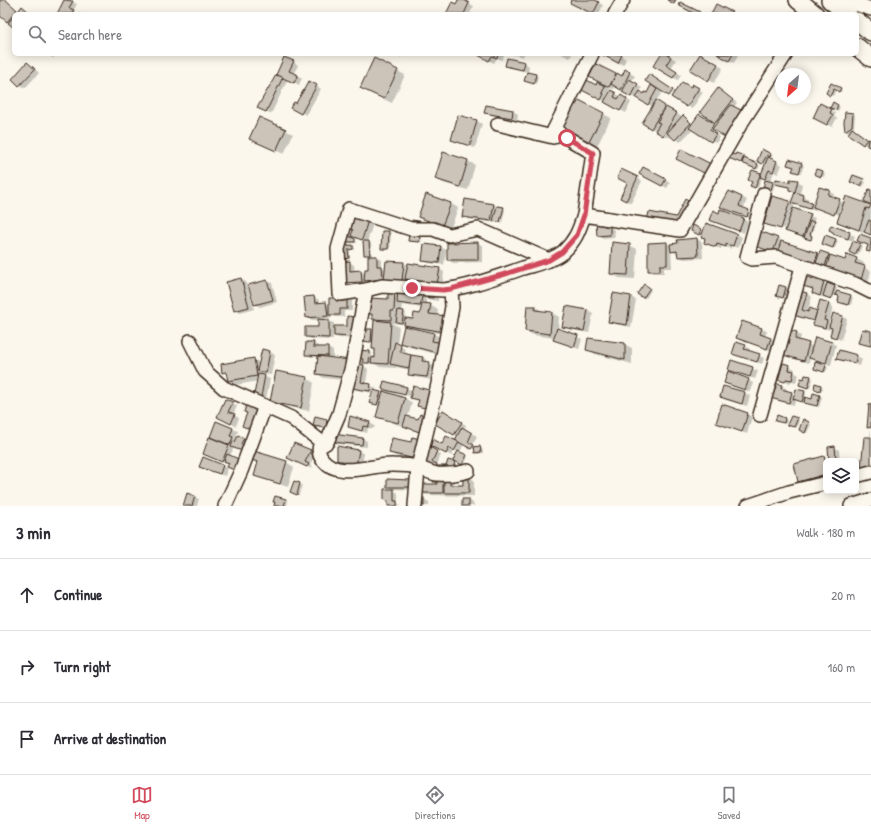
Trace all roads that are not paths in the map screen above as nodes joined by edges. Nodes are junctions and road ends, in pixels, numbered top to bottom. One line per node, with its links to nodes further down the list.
1 (623, 0): 6 (street)
2 (798, 0): 7 (main road)
3 (830, 0): 8 (main road)
4 (839, 0): 5 (street)
5 (870, 6)
6 (616, 12)
7 (812, 12)
8 (845, 12)
9 (859, 23): 10 (main road)
10 (871, 32)
11 (859, 49): 14 (main road)
12 (591, 56): 16 (street)
13 (785, 56): 18 (street)
14 (871, 58)
15 (498, 124): 16 (street)
16 (554, 130): 18 (street)
17 (764, 194): 20 (street)
18 (584, 215): 19 (street)
19 (549, 260): 21 (street); 22 (street)
20 (802, 267): 23 (street); 26 (street)
21 (451, 289): 22 (street); 28 (street)
22 (366, 290): 27 (street)
23 (871, 292)
24 (190, 341): 25 (street)
25 (265, 406): 27 (street); 34 (street)
26 (760, 415)
27 (321, 443): 28 (street)
28 (418, 467): 29 (street); 35 (street)
29 (468, 471)
30 (871, 472): 31 (street)
31 (859, 475)
32 (823, 484): 36 (street)
33 (871, 500): 37 (street)
34 (225, 506)
35 (414, 506)
36 (748, 506)
37 (851, 506)

